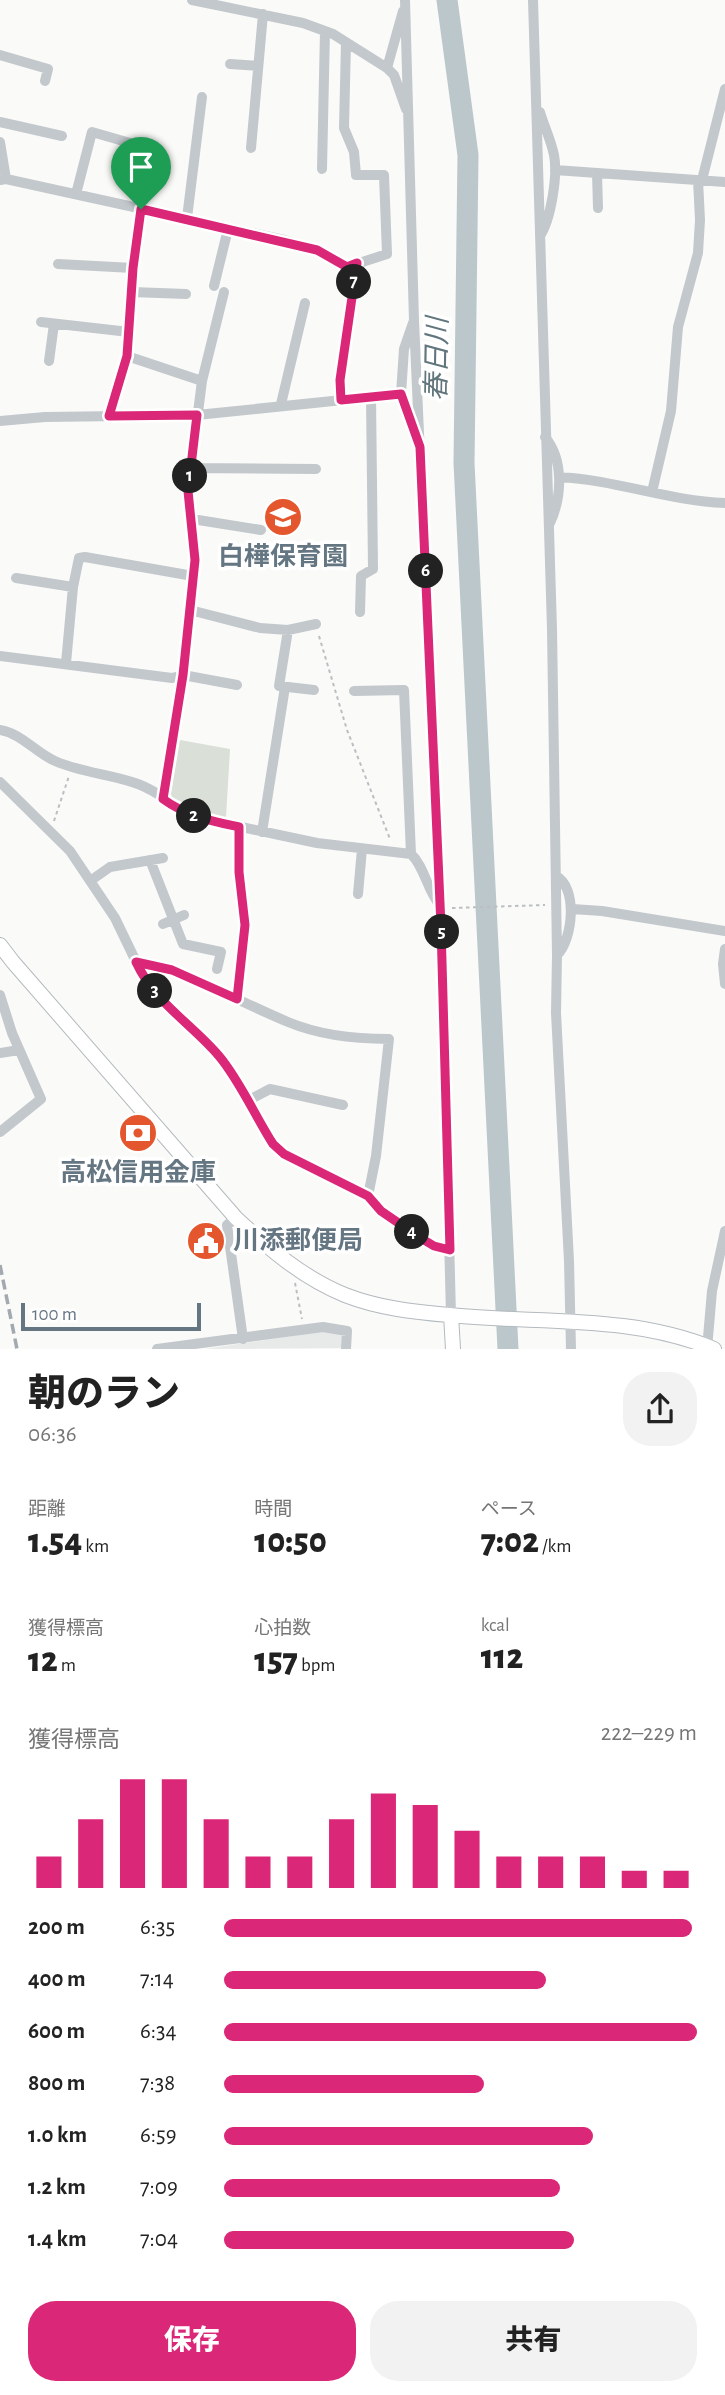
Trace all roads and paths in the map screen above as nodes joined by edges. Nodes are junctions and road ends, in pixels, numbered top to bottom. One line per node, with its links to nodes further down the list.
1 (192, 0): 4 (street)
2 (533, 0): 15 (street)
3 (405, 1): 11 (street); 16 (street)
4 (245, 5): 5 (street)
5 (263, 14): 6 (street); 10 (street)
6 (325, 31): 7 (street); 21 (street)
7 (346, 42): 11 (street); 33 (street)
8 (0, 55): 12 (street)
9 (230, 64): 10 (street)
10 (258, 66): 20 (street)
11 (387, 68): 16 (street)
12 (45, 81)
13 (725, 89): 25 (street)
14 (202, 97): 30 (street)
15 (536, 102): 22 (street); 32 (street)
16 (409, 119): 39 (street)
17 (0, 122): 18 (street)
18 (62, 136)
19 (0, 142): 24 (street)
20 (251, 148)
21 (322, 169)
22 (555, 170): 23 (street); 32 (street)
23 (597, 173): 25 (street); 28 (street)
24 (3, 179): 27 (street)
25 (700, 180): 26 (street); 58 (street)
26 (725, 182)
27 (76, 194): 29 (street); 29 (street)
28 (598, 208)
29 (141, 209): 30 (street); 35 (street)
30 (187, 218): 31 (street)
31 (228, 229): 33 (street); 45 (street)
32 (540, 237): 53 (street)
33 (357, 263): 48 (street)
34 (58, 264): 35 (street)
35 (133, 268): 36 (street)
36 (132, 292): 37 (street); 42 (street)
37 (186, 294)
38 (305, 303): 49 (street)
39 (414, 321): 46 (street); 54 (street)
40 (41, 322): 41 (street)
41 (54, 324): 42 (street); 44 (street)
42 (129, 332): 43 (street)
43 (127, 356): 45 (street); 51 (street)
44 (49, 361)
45 (202, 381): 50 (street)
46 (401, 394): 47 (street); 54 (street)
47 (371, 397): 48 (street); 67 (street)
48 (341, 400): 49 (street)
49 (281, 404): 50 (street)
50 (197, 415): 51 (street); 55 (street)
51 (109, 416): 52 (street)
52 (0, 421)
53 (545, 437): 57 (street); 61 (street)
54 (420, 447): 93 (street)
55 (191, 468): 56 (street); 60 (street)
56 (316, 468)
57 (560, 477): 58 (street); 61 (street)
58 (652, 492): 59 (street)
59 (725, 503)
60 (192, 519): 62 (street); 63 (street)
61 (548, 526): 89 (street)
62 (261, 530)
63 (193, 576): 65 (street); 66 (street)
64 (16, 578): 65 (street)
65 (73, 587): 71 (street)
66 (190, 610): 69 (street); 72 (street)
67 (360, 612)
68 (316, 624): 69 (street); 85 (path)
69 (288, 630): 74 (street)
70 (0, 656): 71 (street)
71 (66, 663): 72 (street)
72 (183, 675): 73 (street); 80 (street)
73 (237, 685)
74 (285, 687): 75 (street); 83 (street)
75 (314, 691)
76 (354, 691): 86 (street)
77 (0, 730): 78 (street)
78 (71, 769): 80 (street); 82 (path)
79 (0, 782): 82 (street)
80 (163, 799): 81 (street)
81 (239, 827): 83 (street); 103 (street)
82 (49, 830): 90 (street)
83 (262, 832): 84 (street)
84 (362, 849): 85 (street); 91 (street)
85 (395, 853): 86 (street)
86 (411, 854): 93 (street)
87 (163, 858): 88 (street)
88 (150, 860): 90 (street); 100 (street)
89 (556, 876): 94 (street); 98 (street)
90 (90, 881): 99 (street)
91 (358, 894)
92 (548, 905): 93 (path)
93 (445, 907): 112 (street)
94 (572, 909): 95 (street); 98 (street)
95 (725, 930)
96 (0, 945): 110 (street)
97 (725, 950): 101 (street)
98 (557, 956): 115 (street)
99 (136, 962): 103 (street); 106 (street)
100 (217, 970)
101 (725, 984)
102 (0, 995): 104 (street)
103 (237, 999): 109 (street)
104 (19, 1049): 105 (street); 108 (street)
105 (0, 1053)
106 (247, 1101): 107 (street); 109 (street)
107 (343, 1105)
108 (0, 1132)
109 (368, 1196): 112 (street)
110 (236, 1218): 114 (street); 117 (street)
111 (725, 1231): 118 (street)
112 (450, 1250): 114 (street)
113 (294, 1277): 116 (path)
114 (459, 1317): 115 (street); 121 (street)
115 (567, 1323): 118 (street); 122 (street)
116 (304, 1330): 117 (street); 120 (street)
117 (243, 1339): 119 (street)
118 (704, 1347)
119 (157, 1349)
120 (346, 1349)
121 (453, 1349)
122 (571, 1349)

